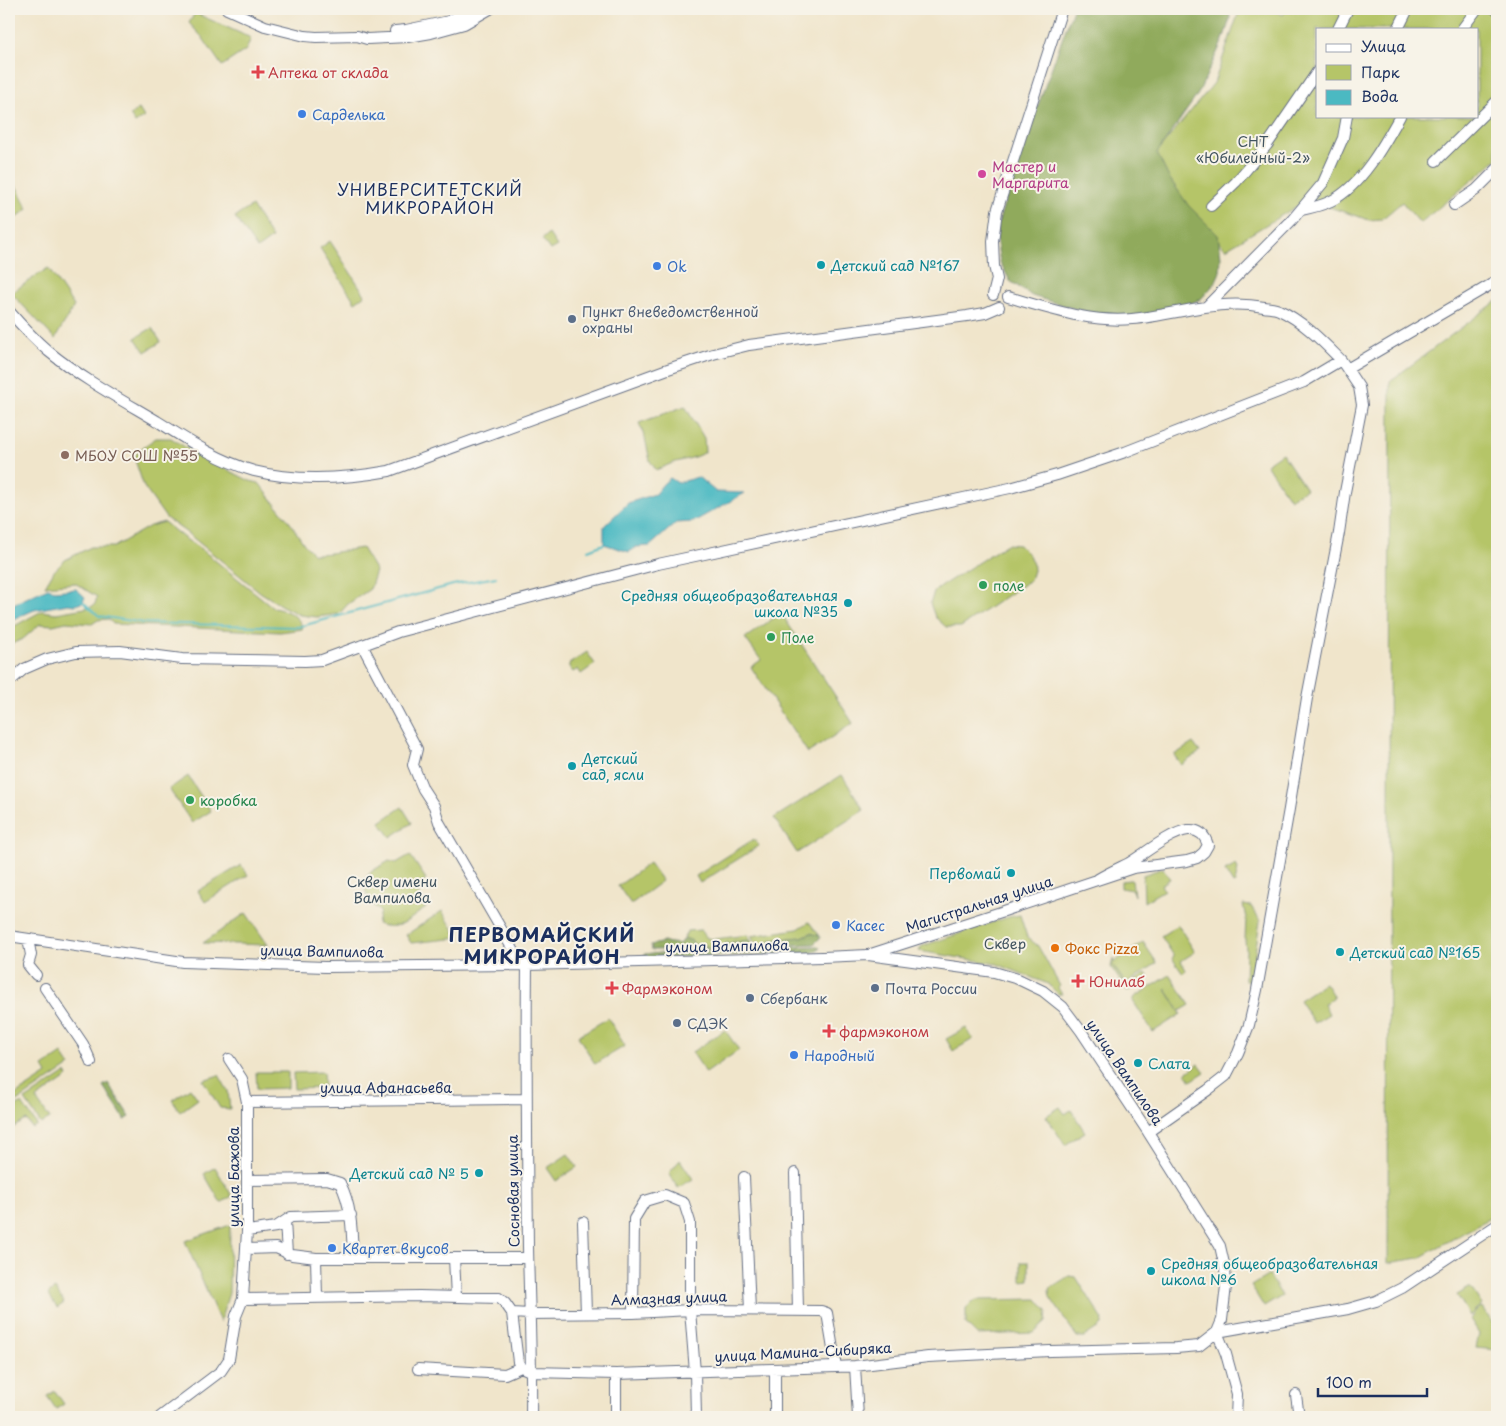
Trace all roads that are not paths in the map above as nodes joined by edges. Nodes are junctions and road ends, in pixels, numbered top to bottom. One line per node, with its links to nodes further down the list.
1 (227, 9): 11 (street)
2 (471, 9): 11 (street)
3 (490, 9): 11 (street)
4 (1062, 9): 21 (street)
5 (1348, 9): 8 (street)
6 (1408, 9): 9 (street)
7 (1477, 9): 10 (street)
8 (1338, 28)
9 (1398, 28)
10 (1463, 28)
11 (357, 36)
12 (1316, 73): 19 (street)
13 (1497, 101): 16 (street)
14 (1347, 118): 20 (street)
15 (1399, 118): 20 (street)
16 (1436, 161)
17 (1497, 170): 18 (street)
18 (1454, 205)
19 (1211, 206)
20 (1300, 210): 25 (street)
21 (997, 279): 23 (street); 24 (street)
22 (1497, 281): 28 (street)
23 (992, 296): 24 (street); 27 (street)
24 (1004, 301): 25 (street); 27 (street)
25 (1206, 307): 28 (street)
26 (9, 311): 27 (street)
27 (976, 314)
28 (1344, 364): 29 (street); 45 (street)
29 (362, 645): 30 (street); 37 (street)
30 (9, 682)
31 (1098, 879): 31 (street, Магистральная улица); 34 (street, Магистральная улица)
32 (9, 936): 33 (street, улица Вампилова)
33 (28, 939): 37 (street, улица Вампилова); 39 (street)
34 (917, 939): 35 (street, Магистральная улица); 36 (street)
35 (868, 955): 36 (street, улица Вампилова); 38 (street, улица Вампилова)
36 (915, 962): 45 (street, улица Вампилова)
37 (516, 964): 38 (street, улица Вампилова)
38 (527, 965): 43 (street, Сосновая улица)
39 (36, 975)
40 (46, 988): 42 (street)
41 (229, 1059): 44 (street, улица Бажова)
42 (91, 1062)
43 (526, 1099): 44 (street, улица Афанасьева); 59 (street, Сосновая улица)
44 (247, 1102): 48 (street, улица Бажова)
45 (1148, 1132): 70 (street, улица Вампилова)
46 (795, 1173): 65 (street)
47 (744, 1177): 64 (street)
48 (247, 1180): 49 (street); 53 (street, улица Бажова)
49 (351, 1215): 50 (street); 57 (street)
50 (286, 1221): 53 (street); 55 (street)
51 (583, 1222): 67 (street)
52 (1497, 1225): 70 (street)
53 (247, 1231): 54 (street, улица Бажова)
54 (246, 1249): 55 (street); 61 (street, улица Бажова)
55 (287, 1254): 56 (street)
56 (316, 1258): 57 (street); 62 (street)
57 (353, 1258): 58 (street)
58 (454, 1258): 59 (street); 60 (street)
59 (528, 1258): 68 (street, Сосновая улица)
60 (456, 1297): 62 (street); 66 (street)
61 (243, 1298): 62 (street); 80 (street)
62 (317, 1298)
63 (690, 1310): 64 (street, Алмазная улица); 69 (street, Алмазная улица); 69 (street); 77 (street)
64 (750, 1310): 65 (street, Алмазная улица)
65 (798, 1310): 73 (street, Алмазная улица)
66 (512, 1313): 68 (street, Алмазная улица); 72 (street)
67 (586, 1313): 68 (street, Алмазная улица); 69 (street, Алмазная улица)
68 (529, 1314): 76 (street, Сосновая улица)
69 (633, 1314)
70 (1217, 1332): 71 (street, улица Мамина-Сибиряка); 86 (street)
71 (855, 1366): 73 (street, улица Мамина-Сибиряка); 85 (street)
72 (521, 1367): 74 (street); 76 (street, улица Мамина-Сибиряка)
73 (836, 1367): 75 (street, улица Мамина-Сибиряка)
74 (418, 1369)
75 (775, 1369): 77 (street, улица Мамина-Сибиряка); 84 (street)
76 (532, 1372): 78 (street, улица Мамина-Сибиряка); 81 (street, Сосновая улица)
77 (695, 1372): 78 (street, улица Мамина-Сибиряка); 83 (street)
78 (616, 1374): 82 (street)
79 (1296, 1395): 87 (street)
80 (160, 1417)
81 (531, 1417)
82 (616, 1417)
83 (696, 1417)
84 (775, 1417)
85 (858, 1417)
86 (1236, 1417)
87 (1299, 1417)

